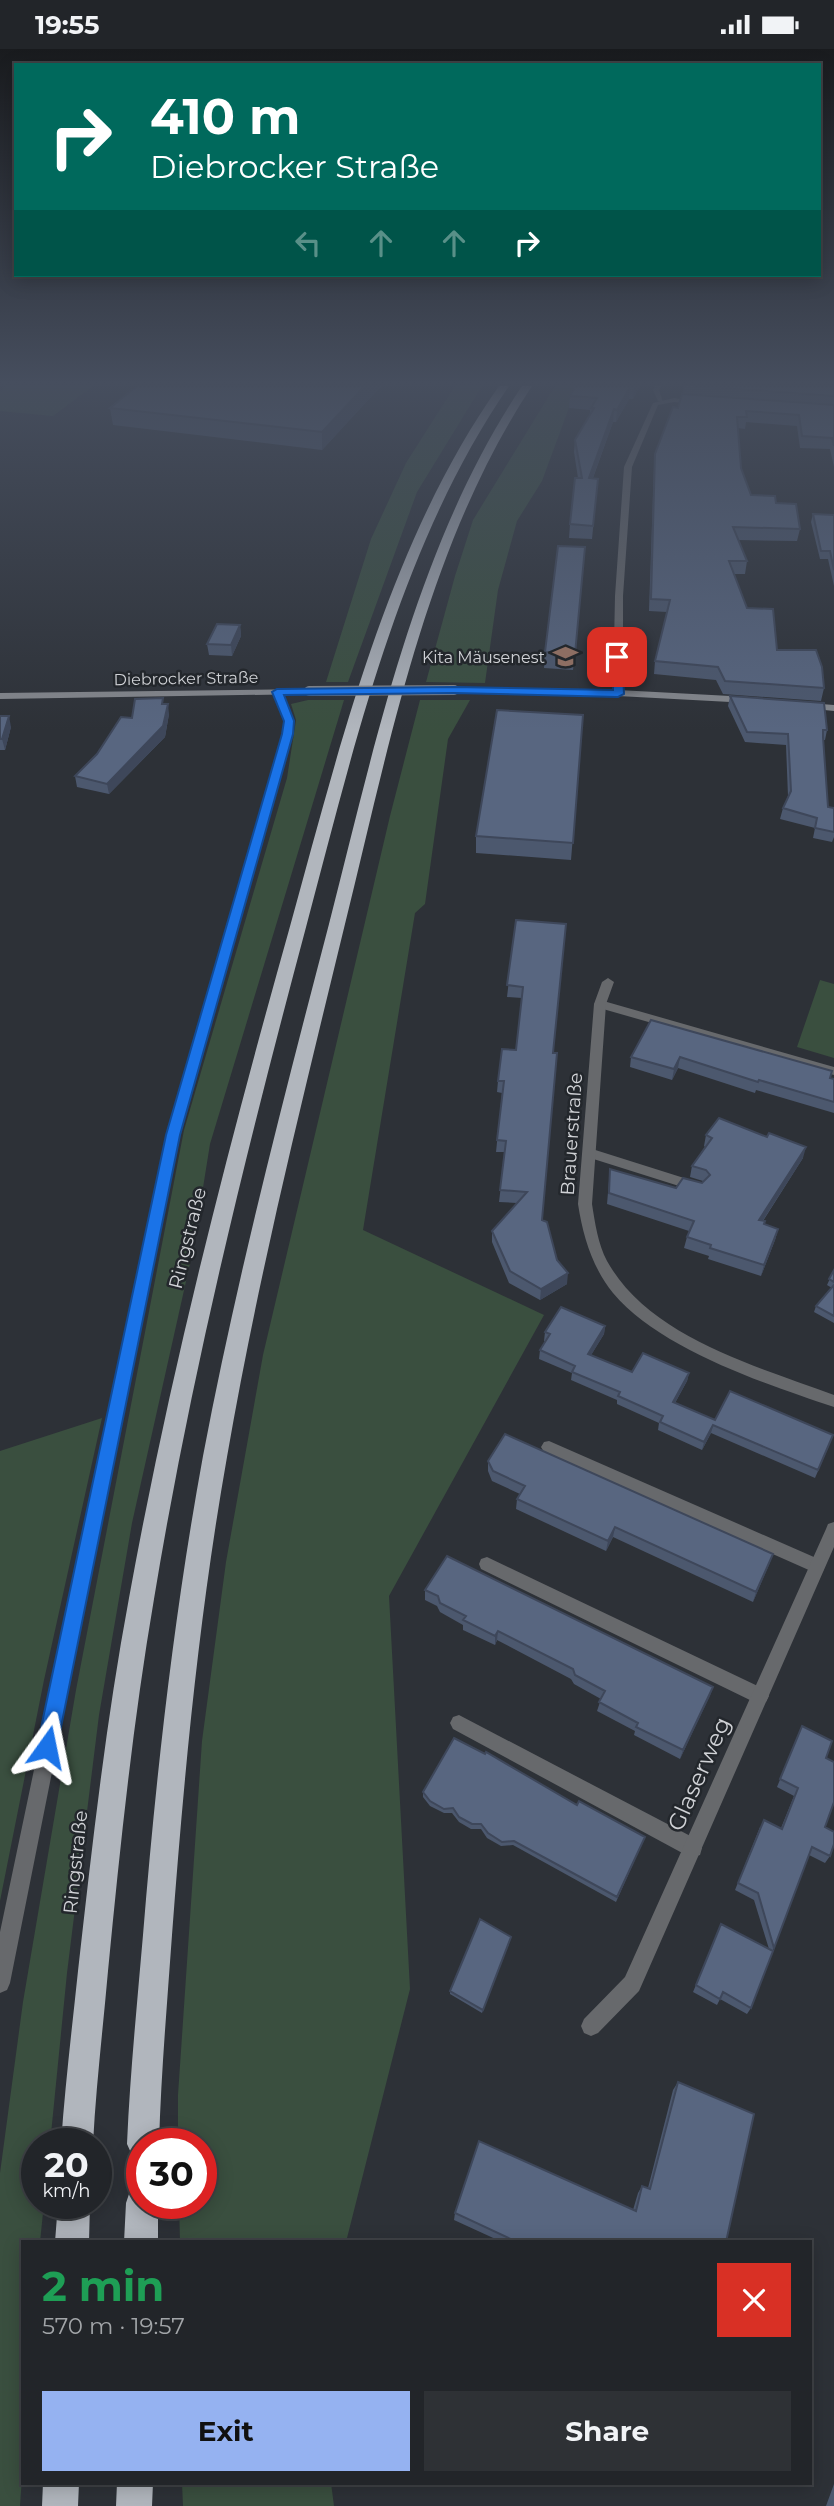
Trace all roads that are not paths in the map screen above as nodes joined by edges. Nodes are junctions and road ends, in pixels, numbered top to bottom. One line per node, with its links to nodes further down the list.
1 (437, 501): 25 (highway, Ringstraße)
2 (464, 501): 26 (highway)
3 (626, 501): 5 (street)
4 (277, 692): 5 (main road, Diebrocker Straße, bridge); 6 (main road, Diebrocker Straße); 23 (street)
5 (618, 694): 7 (main road, Diebrocker Straße)
6 (0, 696)
7 (761, 701)
8 (797, 705): 9 (main road)
9 (834, 708)
10 (608, 982): 11 (street, Brauerstraße)
11 (600, 1004): 12 (street); 13 (street, Brauerstraße)
12 (834, 1072)
13 (589, 1153): 14 (street); 15 (street, Brauerstraße)
14 (698, 1187)
15 (834, 1401)
16 (549, 1447): 19 (street)
17 (834, 1529): 19 (street, Glaserweg)
18 (487, 1564): 20 (street)
19 (817, 1566): 20 (street, Glaserweg)
20 (760, 1696): 22 (street, Glaserweg)
21 (459, 1723): 22 (street)
22 (694, 1848): 24 (street, Glaserweg)
23 (0, 1983)
24 (591, 2026)
25 (78, 2128)
26 (144, 2128)
27 (73, 2219): 29 (highway)
28 (142, 2219): 30 (highway)
29 (72, 2240)
30 (141, 2240)
31 (61, 2485): 33 (highway)
32 (135, 2485): 34 (highway)
33 (60, 2506)
34 (134, 2506)

